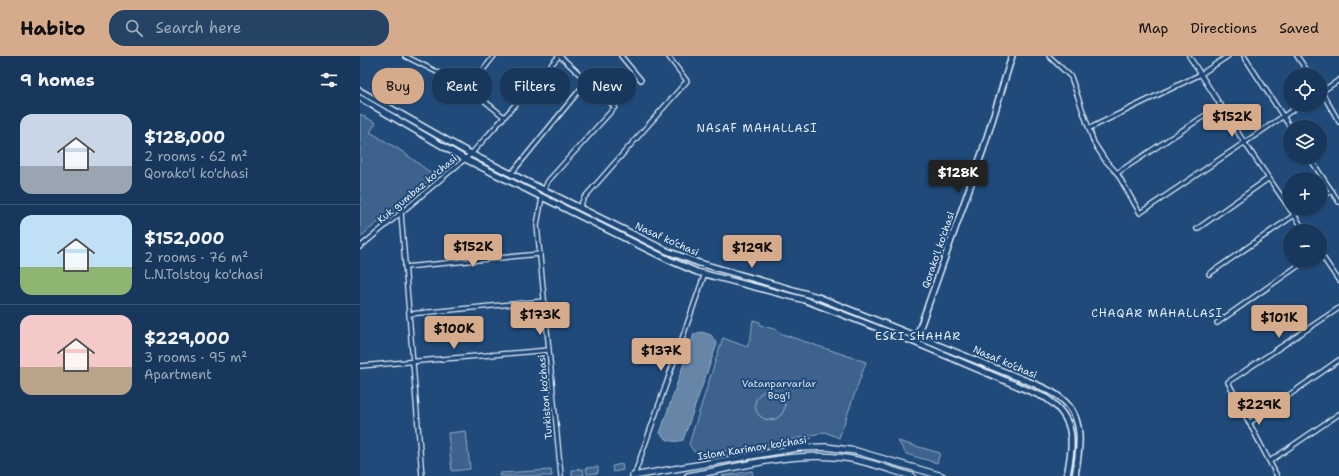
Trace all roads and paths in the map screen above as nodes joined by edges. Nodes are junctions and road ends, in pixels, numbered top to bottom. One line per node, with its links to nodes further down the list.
1 (405, 56): 14 (street)
2 (494, 56): 12 (street)
3 (559, 56): 15 (street); 29 (street, Kuk gumbaz ko'chasi)
4 (621, 56): 17 (street)
5 (668, 56): 46 (street)
6 (1012, 56): 62 (main road, Qorako'l ko'chasi)
7 (1049, 56): 32 (street)
8 (1189, 56): 16 (street)
9 (1228, 56): 16 (street)
10 (1244, 56): 28 (street)
11 (1296, 56): 13 (street)
12 (485, 68)
13 (1305, 68)
14 (432, 70)
15 (578, 73)
16 (1201, 74): 26 (street); 32 (street)
17 (641, 80)
18 (1339, 80): 19 (street)
19 (1327, 87)
20 (360, 91): 34 (main road, Nasaf ko‘chasi)
21 (578, 92): 38 (street)
22 (360, 98): 35 (main road, Nasaf ko‘chasi)
23 (1327, 101): 31 (street)
24 (488, 104): 29 (street)
25 (612, 104): 40 (street)
26 (1221, 105): 33 (street); 37 (street)
27 (1289, 112): 28 (street)
28 (1283, 116): 30 (street); 33 (street)
29 (504, 117): 34 (street, Kuk gumbaz ko'chasi)
30 (1286, 120)
31 (1339, 122)
32 (1090, 128): 37 (street)
33 (1244, 142): 37 (street); 39 (street)
34 (471, 154): 35 (street, Kuk gumbaz ko'chasi); 38 (main road, Nasaf ko‘chasi)
35 (465, 159): 43 (main road, Nasaf ko‘chasi); 47 (street, Kuk gumbaz ko'chasi)
36 (1314, 164): 41 (street)
37 (1117, 173)
38 (511, 174): 40 (main road, Nasaf ko‘chasi)
39 (1269, 178): 44 (street); 49 (street)
40 (544, 190): 46 (main road, Nasaf ko‘chasi)
41 (1332, 191): 42 (street); 45 (street)
42 (1327, 194)
43 (542, 198): 51 (street, Turkiston ko'chasi); 55 (main road, Nasaf ko‘chasi)
44 (1283, 199)
45 (1339, 202)
46 (579, 208): 62 (main road, Nasaf ko‘chasi)
47 (401, 213): 50 (street, Kuk gumbaz ko'chasi); 53 (street)
48 (1293, 216): 56 (street)
49 (1197, 229)
50 (360, 247)
51 (540, 254): 53 (street); 58 (street, Turkiston ko'chasi)
52 (1327, 263): 57 (street)
53 (405, 267): 60 (street)
54 (1296, 268): 61 (street)
55 (705, 273): 63 (main road, Nasaf ko‘chasi); 77 (street)
56 (1210, 274)
57 (1339, 280)
58 (544, 301): 60 (street); 64 (street, Turkiston ko'chasi)
59 (1339, 308): 71 (street)
60 (409, 314): 66 (street)
61 (1217, 323)
62 (917, 336): 63 (street); 68 (main road, Nasaf ko‘chasi)
63 (914, 342): 69 (main road, Nasaf ko‘chasi)
64 (549, 350): 66 (street); 76 (street, Turkiston ko'chasi)
65 (1339, 360): 71 (street)
66 (413, 362): 67 (street); 75 (street)
67 (360, 366)
68 (1002, 371): 69 (main road); 82 (main road, Nasaf ko‘chasi)
69 (1000, 377): 81 (main road, Nasaf ko‘chasi)
70 (1339, 414): 73 (street)
71 (1249, 423): 73 (street)
72 (745, 457): 74 (main road); 77 (main road, Islom Karimov ko‘chasi); 80 (main road, Islom Karimov ko‘chasi)
73 (1270, 461): 83 (street)
74 (746, 466): 78 (main road, Islom Karimov ko‘chasi); 79 (main road, Islom Karimov ko‘chasi)
75 (422, 476)
76 (561, 476)
77 (633, 476)
78 (688, 476)
79 (912, 476)
80 (942, 476)
81 (1067, 476)
82 (1075, 476)
83 (1277, 476)

